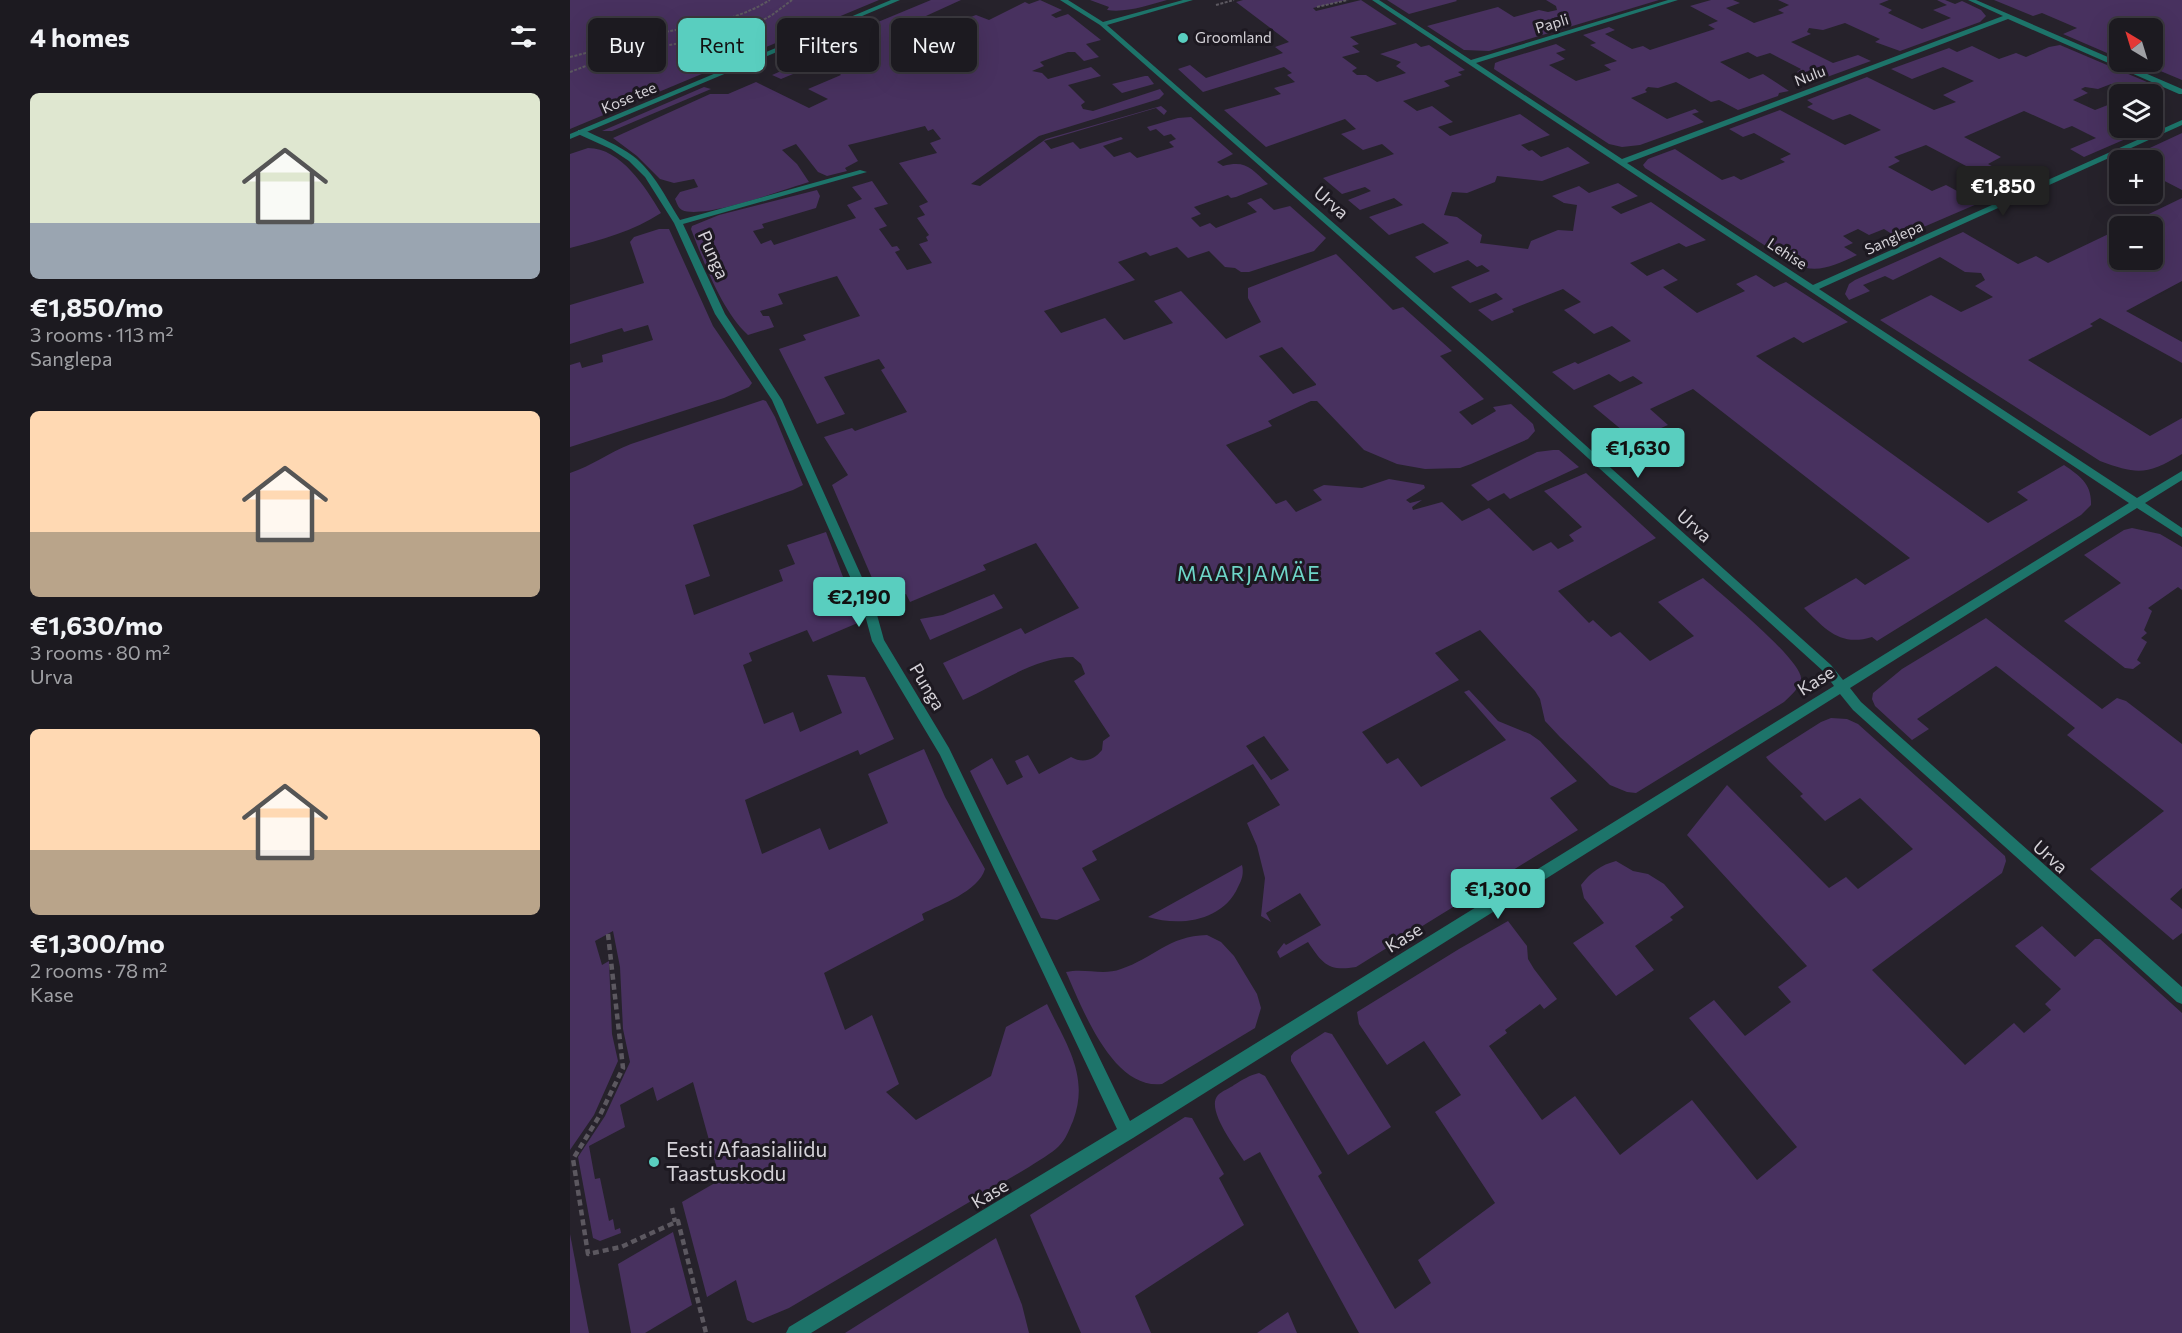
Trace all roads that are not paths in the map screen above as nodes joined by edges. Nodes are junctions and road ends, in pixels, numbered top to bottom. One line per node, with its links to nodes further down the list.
1 (897, 0): 12 (street, Kose tee)
2 (1063, 0): 8 (street, Urva)
3 (1190, 0): 8 (street)
4 (1376, 0): 9 (street, Lehise)
5 (1675, 0): 9 (street, Papli)
6 (1971, 0): 7 (street)
7 (2009, 16): 10 (street); 13 (street, Nulu)
8 (1102, 24): 20 (street, Urva)
9 (1470, 63): 13 (street, Lehise)
10 (2182, 92)
11 (2182, 122): 16 (street, Sanglepa)
12 (575, 135): 15 (street, Punga)
13 (1622, 162): 16 (street, Lehise)
14 (863, 172): 15 (street)
15 (678, 223): 22 (street, Punga)
16 (1814, 288): 18 (street, Lehise)
17 (2182, 474): 18 (street, Kase)
18 (2137, 502): 19 (street, Lehise); 20 (street, Kase)
19 (2182, 533)
20 (1842, 686): 21 (street, Urva); 22 (street, Kase)
21 (2182, 997)
22 (1127, 1132): 23 (street, Kase)
23 (795, 1333)

